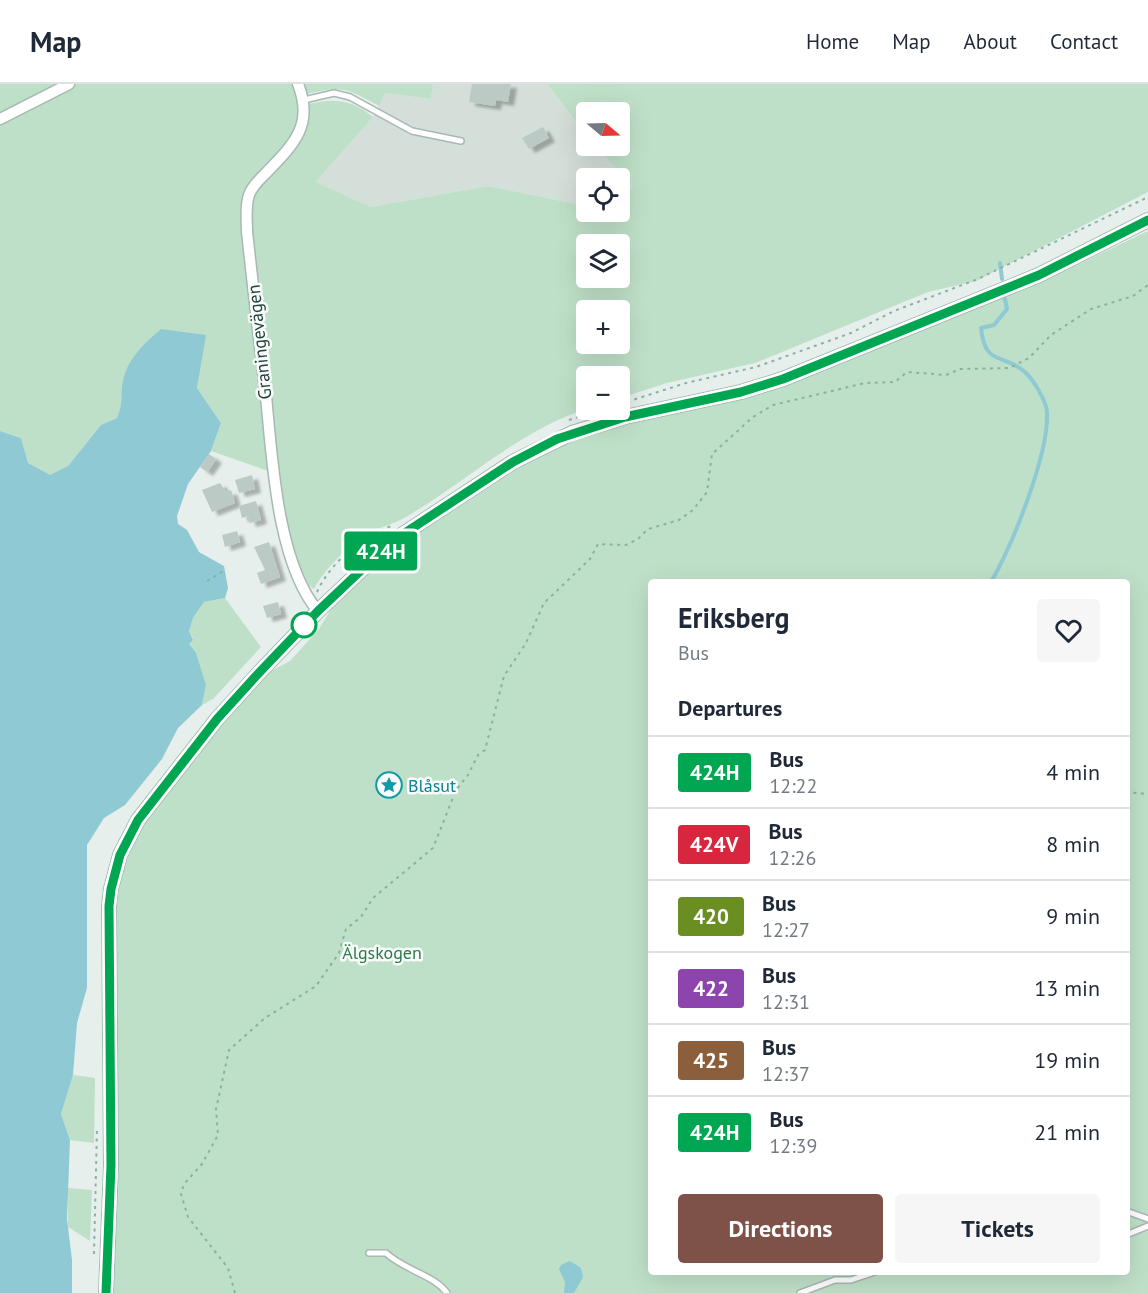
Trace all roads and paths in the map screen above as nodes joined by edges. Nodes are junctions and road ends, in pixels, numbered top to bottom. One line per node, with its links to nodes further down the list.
1 (69, 84): 4 (street)
2 (298, 84): 3 (street)
3 (304, 99): 5 (lane); 12 (street, Graningevägen)
4 (0, 119)
5 (461, 141)
6 (1148, 197): 9 (path)
7 (1148, 220): 12 (main road)
8 (1148, 285): 24 (path)
9 (630, 401)
10 (225, 570): 11 (path)
11 (207, 581)
12 (318, 611): 23 (main road)
13 (1130, 792): 14 (path)
14 (1148, 794)
15 (98, 1117): 21 (path)
16 (1130, 1212): 17 (lane)
17 (1148, 1219)
18 (1148, 1226): 19 (lane)
19 (1130, 1233)
20 (369, 1253): 25 (lane)
21 (94, 1258)
22 (866, 1275): 26 (lane)
23 (106, 1293)
24 (235, 1293)
25 (447, 1293)
26 (800, 1293)

